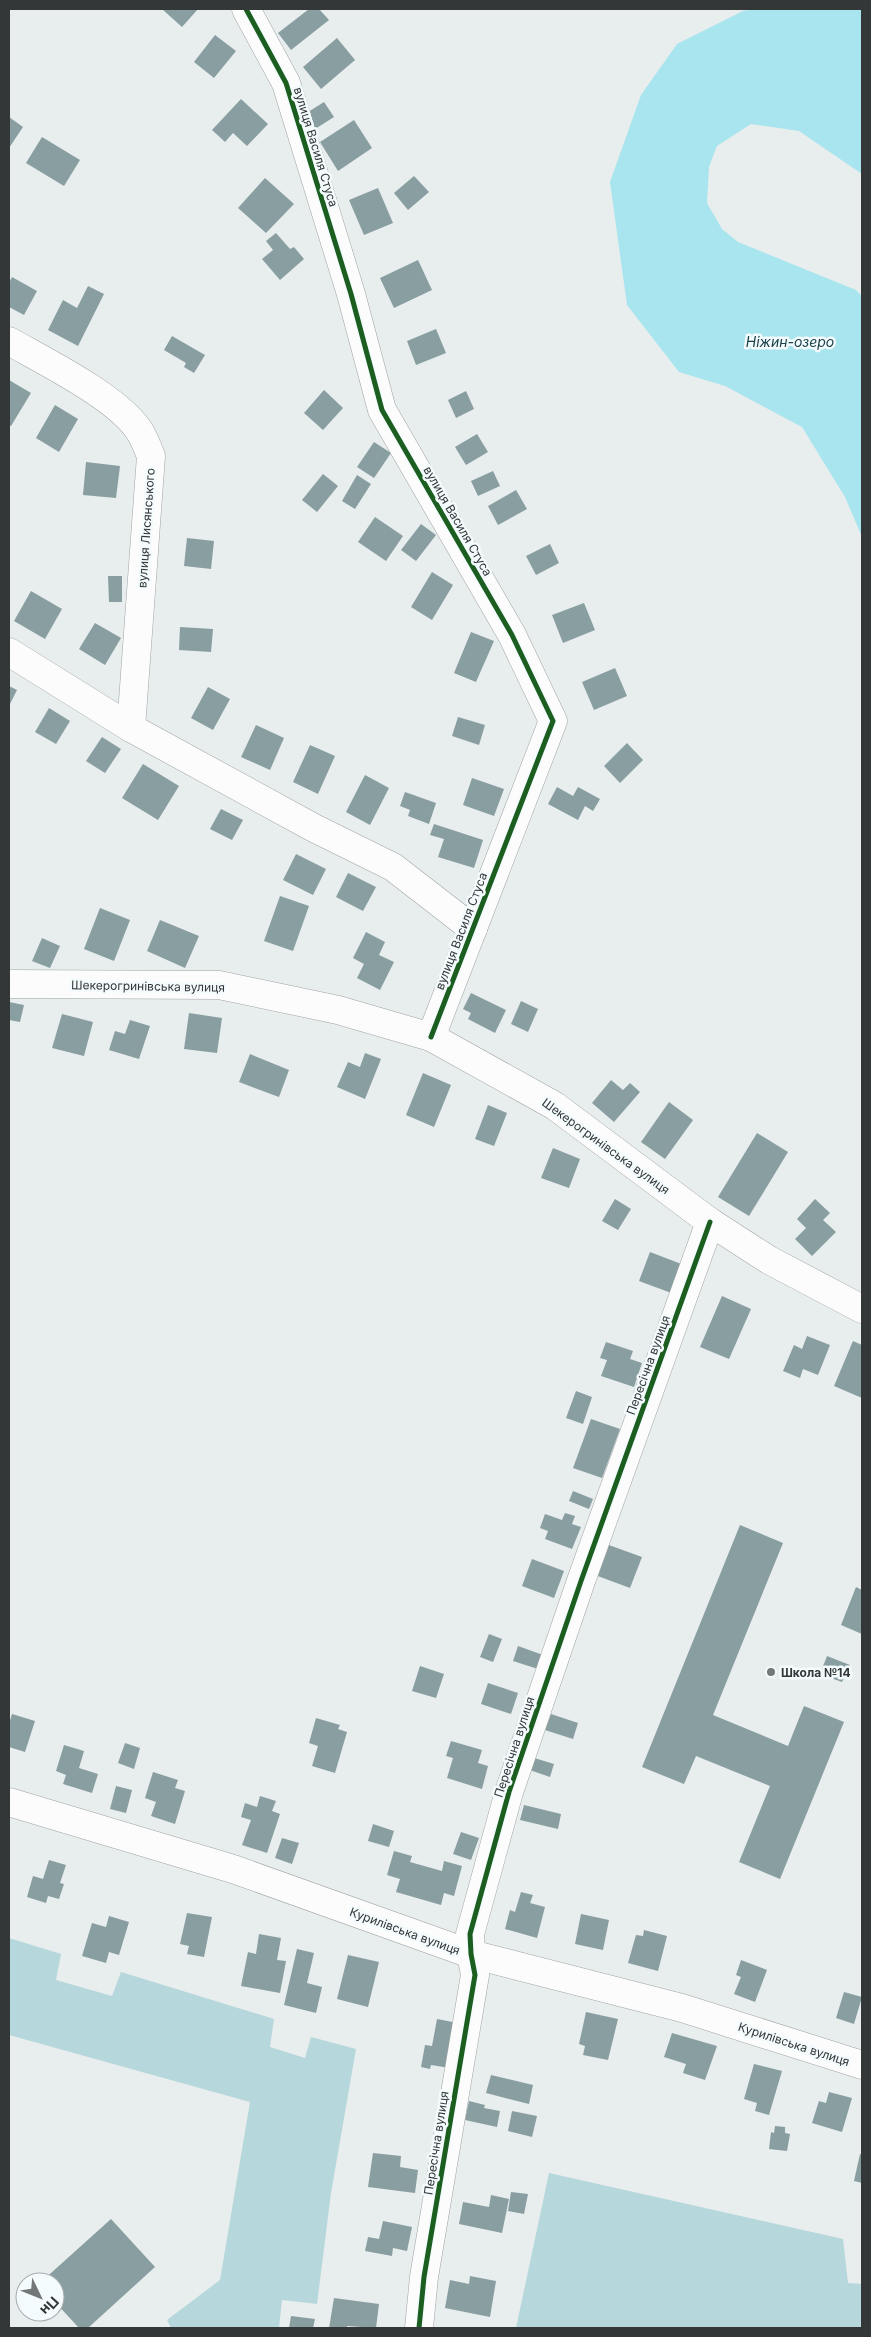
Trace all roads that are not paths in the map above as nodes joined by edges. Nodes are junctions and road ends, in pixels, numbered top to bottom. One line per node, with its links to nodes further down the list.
1 (246, 9): 5 (street, вулиця Василя Стуса)
2 (9, 341): 4 (street, вулиця Лисянського)
3 (9, 652): 4 (street)
4 (132, 728): 5 (street)
5 (473, 929): 7 (street, вулиця Василя Стуса)
6 (9, 984): 7 (street, Шекерогринівська вулиця)
7 (431, 1037): 8 (street, Шекерогринівська вулиця)
8 (710, 1222): 9 (street, Шекерогринівська вулиця); 11 (street, Пересічна вулиця)
9 (862, 1309)
10 (9, 1802): 11 (street, Курилівська вулиця)
11 (471, 1954): 12 (street, Курилівська вулиця); 13 (street, Пересічна вулиця)
12 (862, 2065)
13 (419, 2328)

